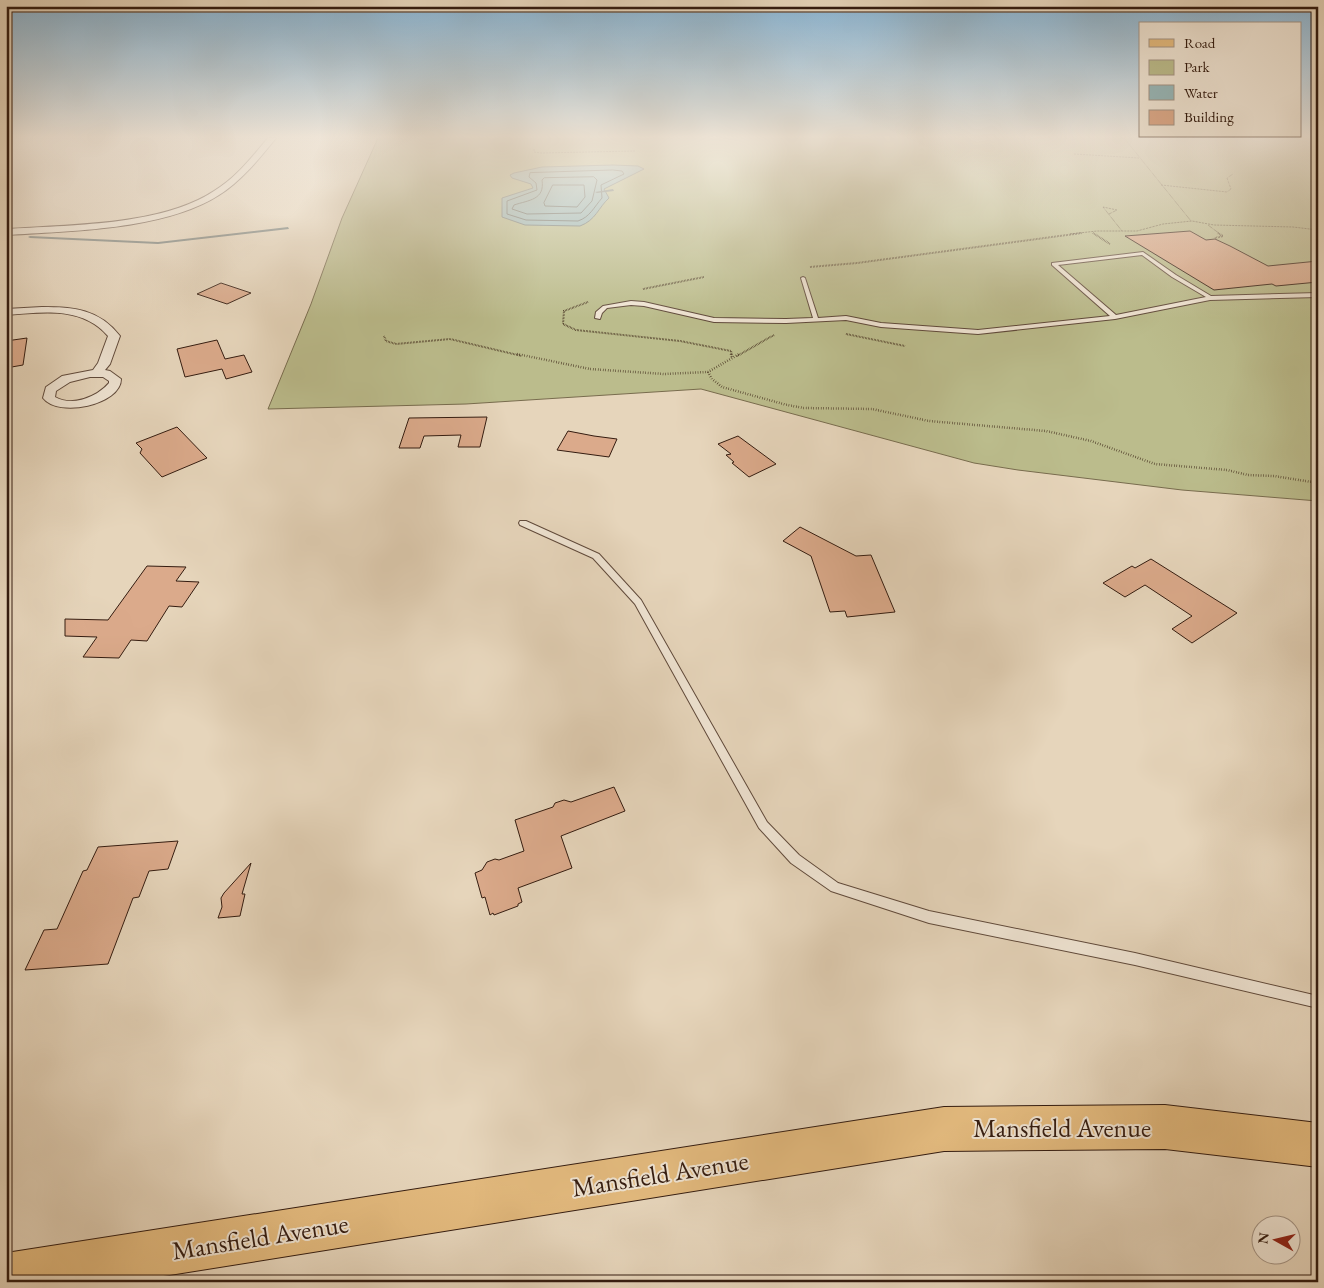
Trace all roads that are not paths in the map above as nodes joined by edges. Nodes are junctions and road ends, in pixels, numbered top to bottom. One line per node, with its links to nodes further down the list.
1 (209, 198): 2 (street)
2 (6, 232)
3 (803, 278): 10 (lane)
4 (1318, 291): 5 (lane)
5 (1315, 295): 6 (lane)
6 (1210, 298): 8 (lane); 8 (lane)
7 (6, 312): 11 (street)
8 (1115, 316): 10 (lane)
9 (598, 318): 10 (lane)
10 (816, 319)
11 (96, 373): 11 (street)
12 (523, 523): 13 (lane)
13 (1318, 1002)
14 (1318, 1145): 15 (main road, Mansfield Avenue)
15 (6, 1278)

